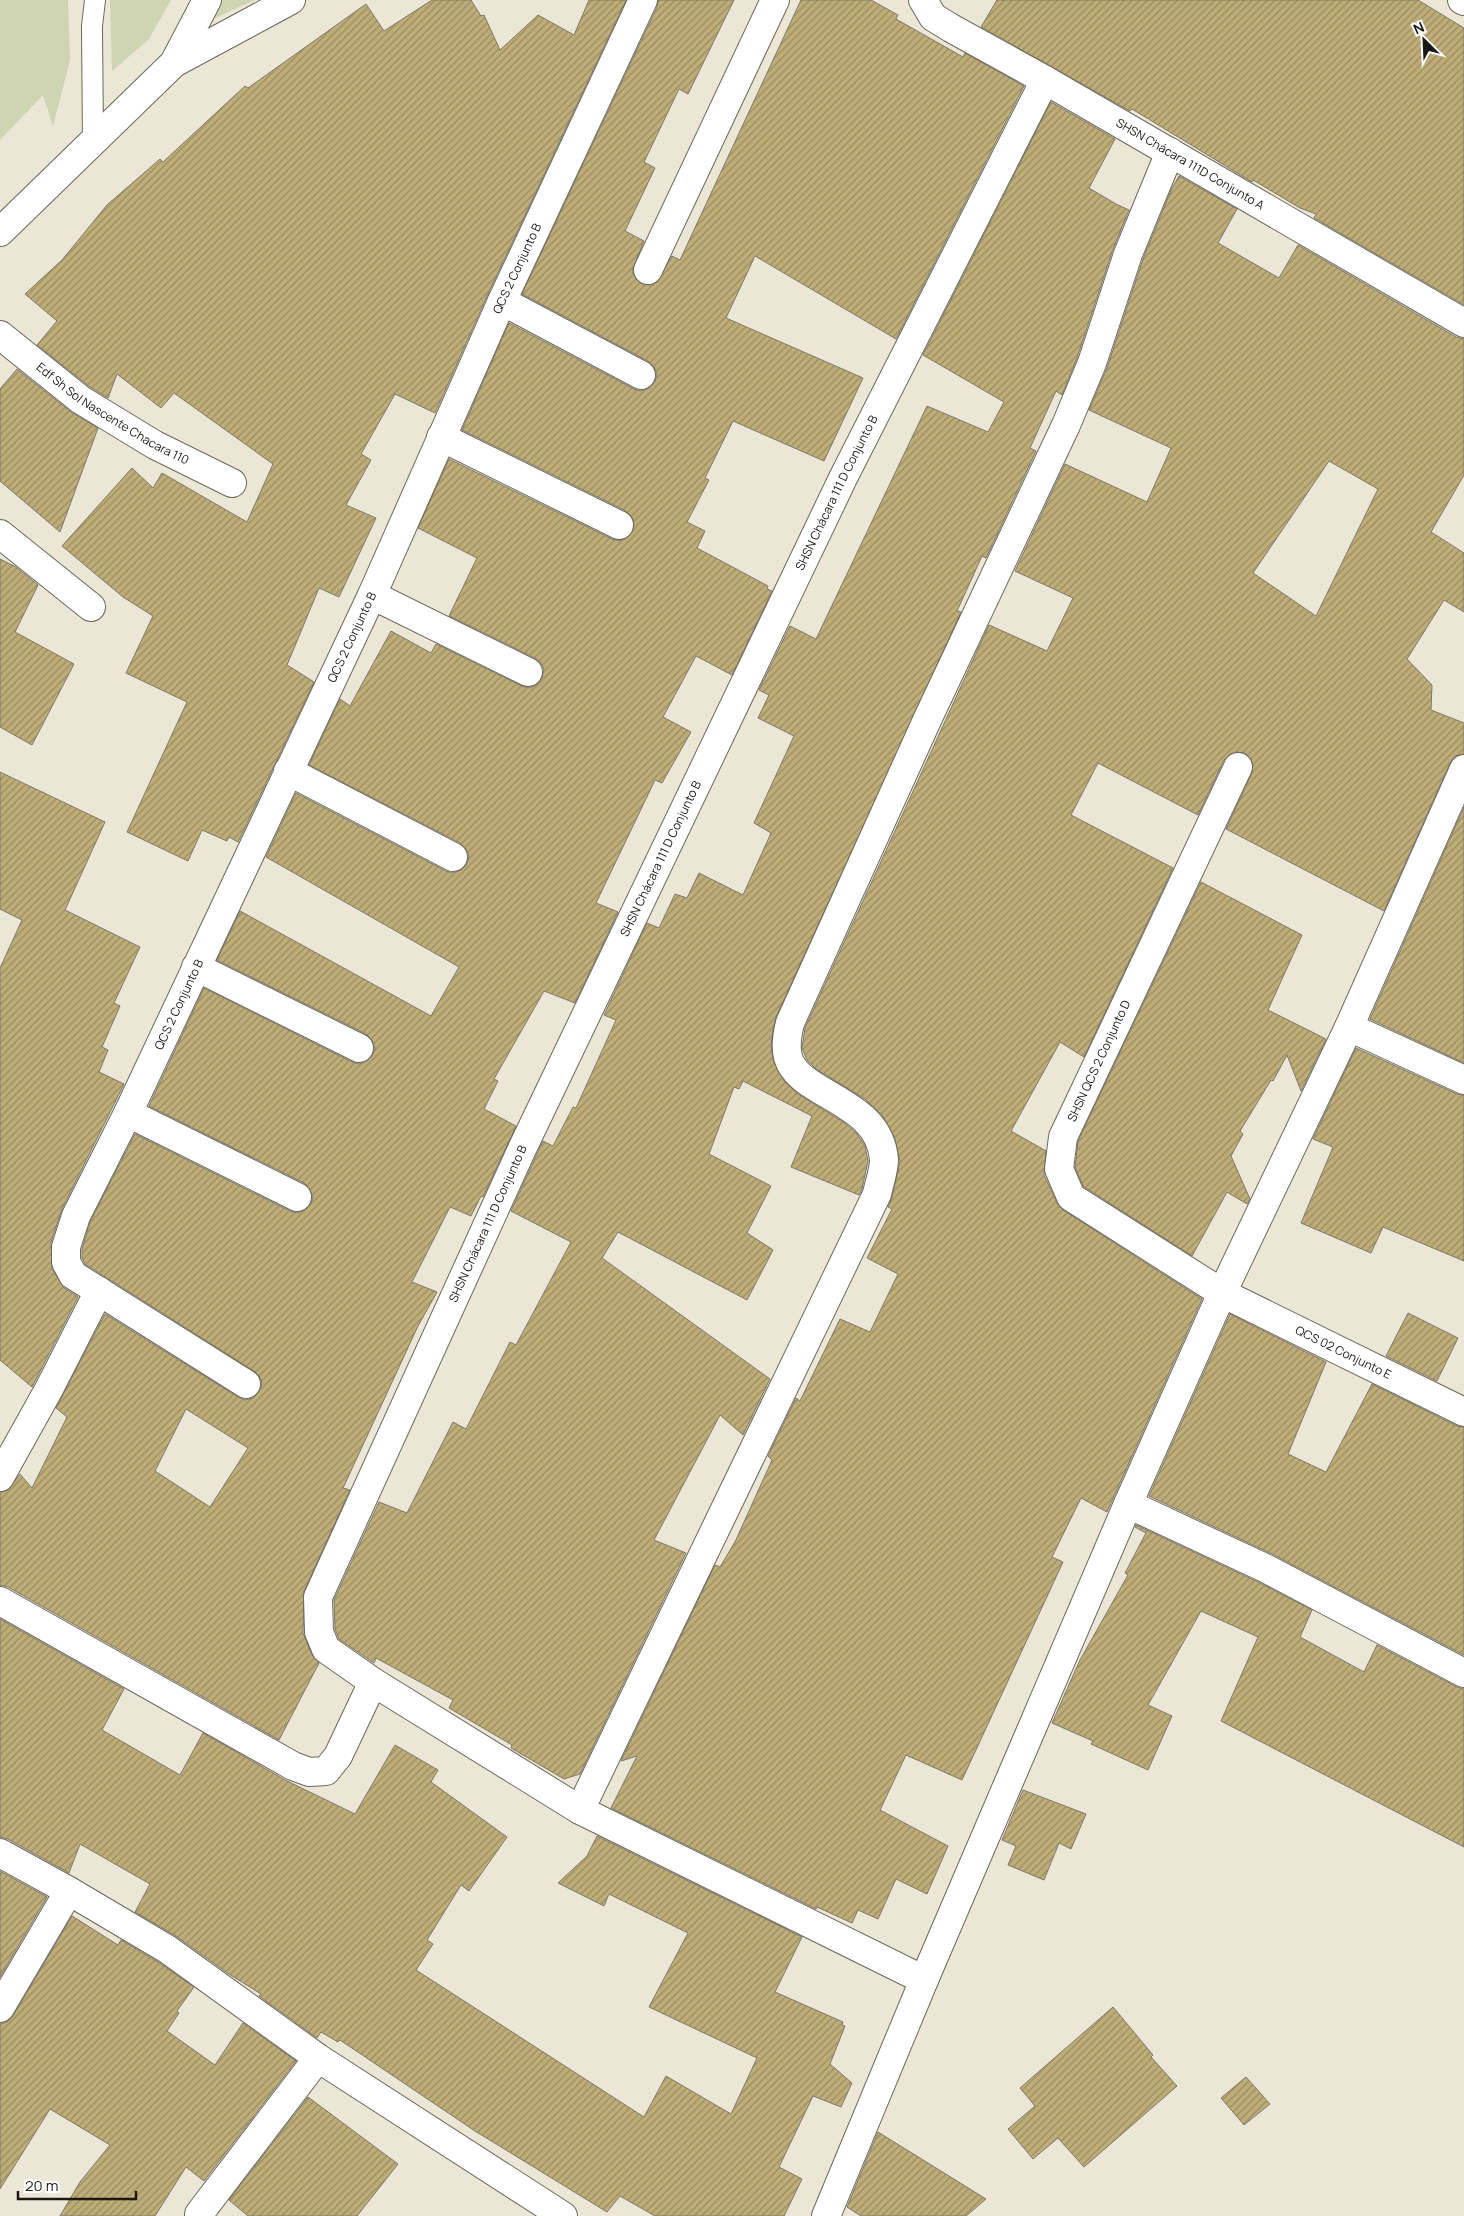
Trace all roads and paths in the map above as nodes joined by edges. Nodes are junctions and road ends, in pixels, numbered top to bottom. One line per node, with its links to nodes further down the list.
1 (95, 0): 9 (lane)
2 (207, 0): 7 (street)
3 (291, 0): 7 (street)
4 (643, 0): 13 (street, QCS 2 Conjunto B)
5 (775, 0): 12 (street)
6 (923, 0): 8 (street, SHSN Chácara 111D Conjunto A)
7 (174, 63): 9 (street)
8 (1045, 80): 10 (street, SHSN Chácara 111D Conjunto A); 42 (street, SHSN Chácara 111 D Conjunto B)
9 (93, 142): 11 (street)
10 (1170, 152): 14 (street, SHSN Chácara 111D Conjunto A); 43 (street)
11 (0, 232)
12 (648, 270)
13 (502, 301): 16 (street); 17 (street, QCS 2 Conjunto B)
14 (1464, 323)
15 (0, 335): 18 (street, Edf Sh Sol Nascente Chacara 110)
16 (641, 375)
17 (441, 437): 19 (street); 21 (street, QCS 2 Conjunto B)
18 (232, 483)
19 (619, 524)
20 (0, 534): 22 (street)
21 (372, 596): 23 (street); 26 (street, QCS 2 Conjunto B)
22 (91, 607)
23 (528, 672)
24 (1238, 767): 35 (street, SHSN QCS 2 Conjunto D)
25 (1464, 769): 29 (street)
26 (288, 771): 27 (street); 28 (street, QCS 2 Conjunto B)
27 (453, 857)
28 (196, 967): 30 (street); 32 (street, QCS 2 Conjunto B)
29 (1349, 1027): 31 (street); 35 (street)
30 (359, 1048)
31 (1464, 1080)
32 (128, 1113): 33 (street); 34 (street, QCS 2 Conjunto B)
33 (297, 1197)
34 (98, 1291): 36 (street); 38 (street)
35 (1222, 1293): 37 (street, QCS 02 Conjunto E); 39 (street)
36 (246, 1384)
37 (1464, 1412)
38 (0, 1477)
39 (1128, 1504): 41 (street); 46 (street)
40 (0, 1601): 42 (street)
41 (1464, 1673)
42 (373, 1682): 43 (street)
43 (580, 1810): 46 (street)
44 (0, 1853): 45 (street)
45 (68, 1891): 47 (street); 48 (street)
46 (924, 1980): 51 (street)
47 (0, 2008)
48 (318, 2058): 49 (street); 50 (street)
49 (199, 2214)
50 (563, 2216)
51 (826, 2216)

